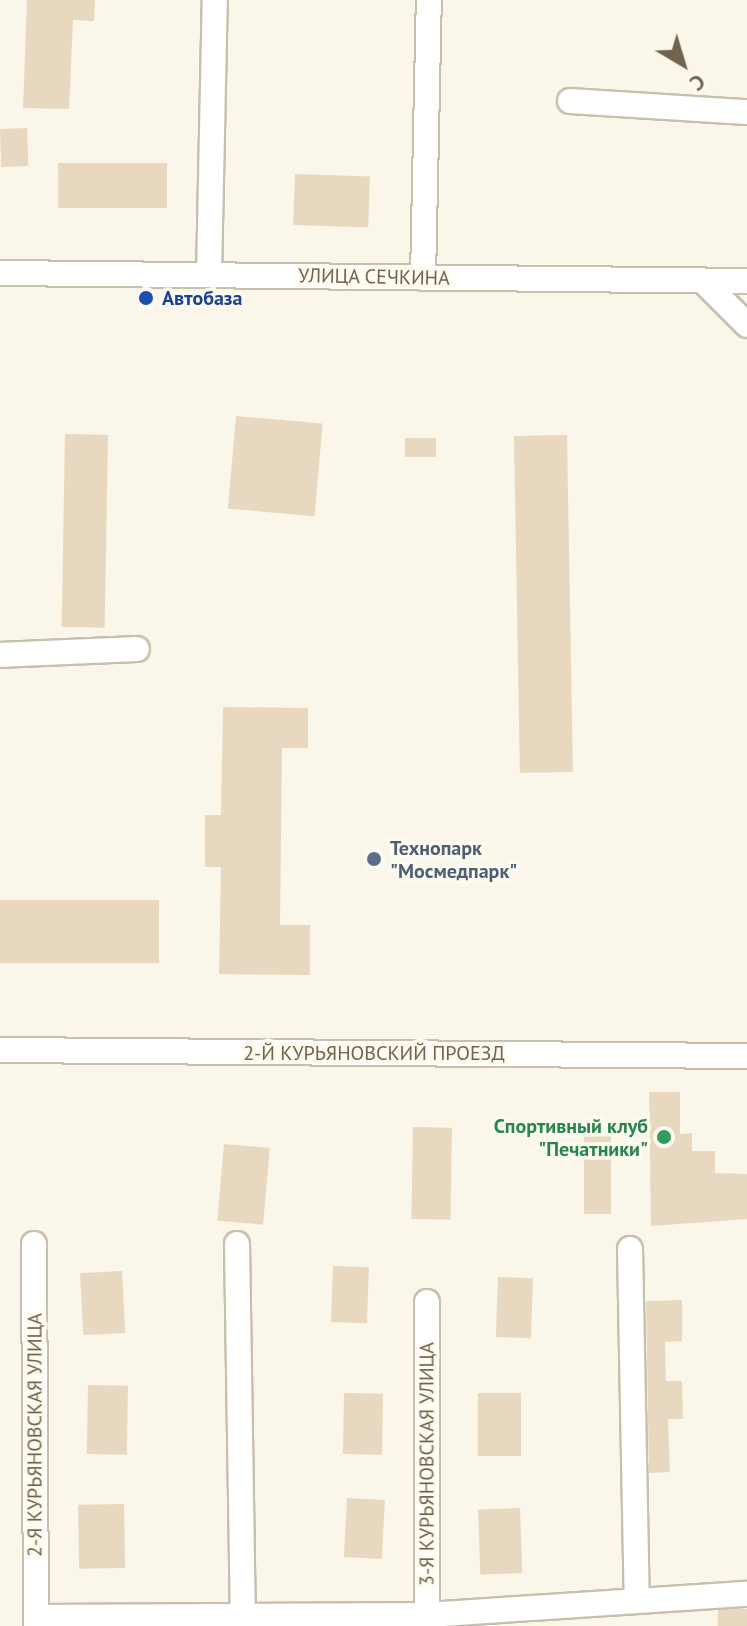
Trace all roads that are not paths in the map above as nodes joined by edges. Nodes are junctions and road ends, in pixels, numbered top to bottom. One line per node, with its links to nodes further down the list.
1 (215, 0): 6 (street)
2 (429, 0): 7 (street)
3 (570, 101): 4 (street)
4 (747, 112)
5 (0, 273): 6 (street, УЛИЦА СЕЧКИНА)
6 (209, 275): 7 (street, УЛИЦА СЕЧКИНА)
7 (423, 278): 8 (street, УЛИЦА СЕЧКИНА)
8 (703, 281): 9 (street, УЛИЦА СЕЧКИНА); 10 (street)
9 (747, 281)
10 (747, 325)
11 (137, 649): 12 (street)
12 (0, 655)
13 (0, 1050): 14 (street, 2-Й КУРЬЯНОВСКИЙ ПРОЕЗД)
14 (747, 1056)
15 (34, 1244): 23 (street, 2-Я КУРЬЯНОВСКАЯ УЛИЦА)
16 (237, 1244): 21 (street)
17 (630, 1249): 20 (street)
18 (427, 1302): 22 (street, 3-Я КУРЬЯНОВСКАЯ УЛИЦА)
19 (747, 1594): 20 (street)
20 (637, 1598): 22 (street)
21 (243, 1612): 22 (street); 23 (street)
22 (427, 1620)
23 (36, 1621)

